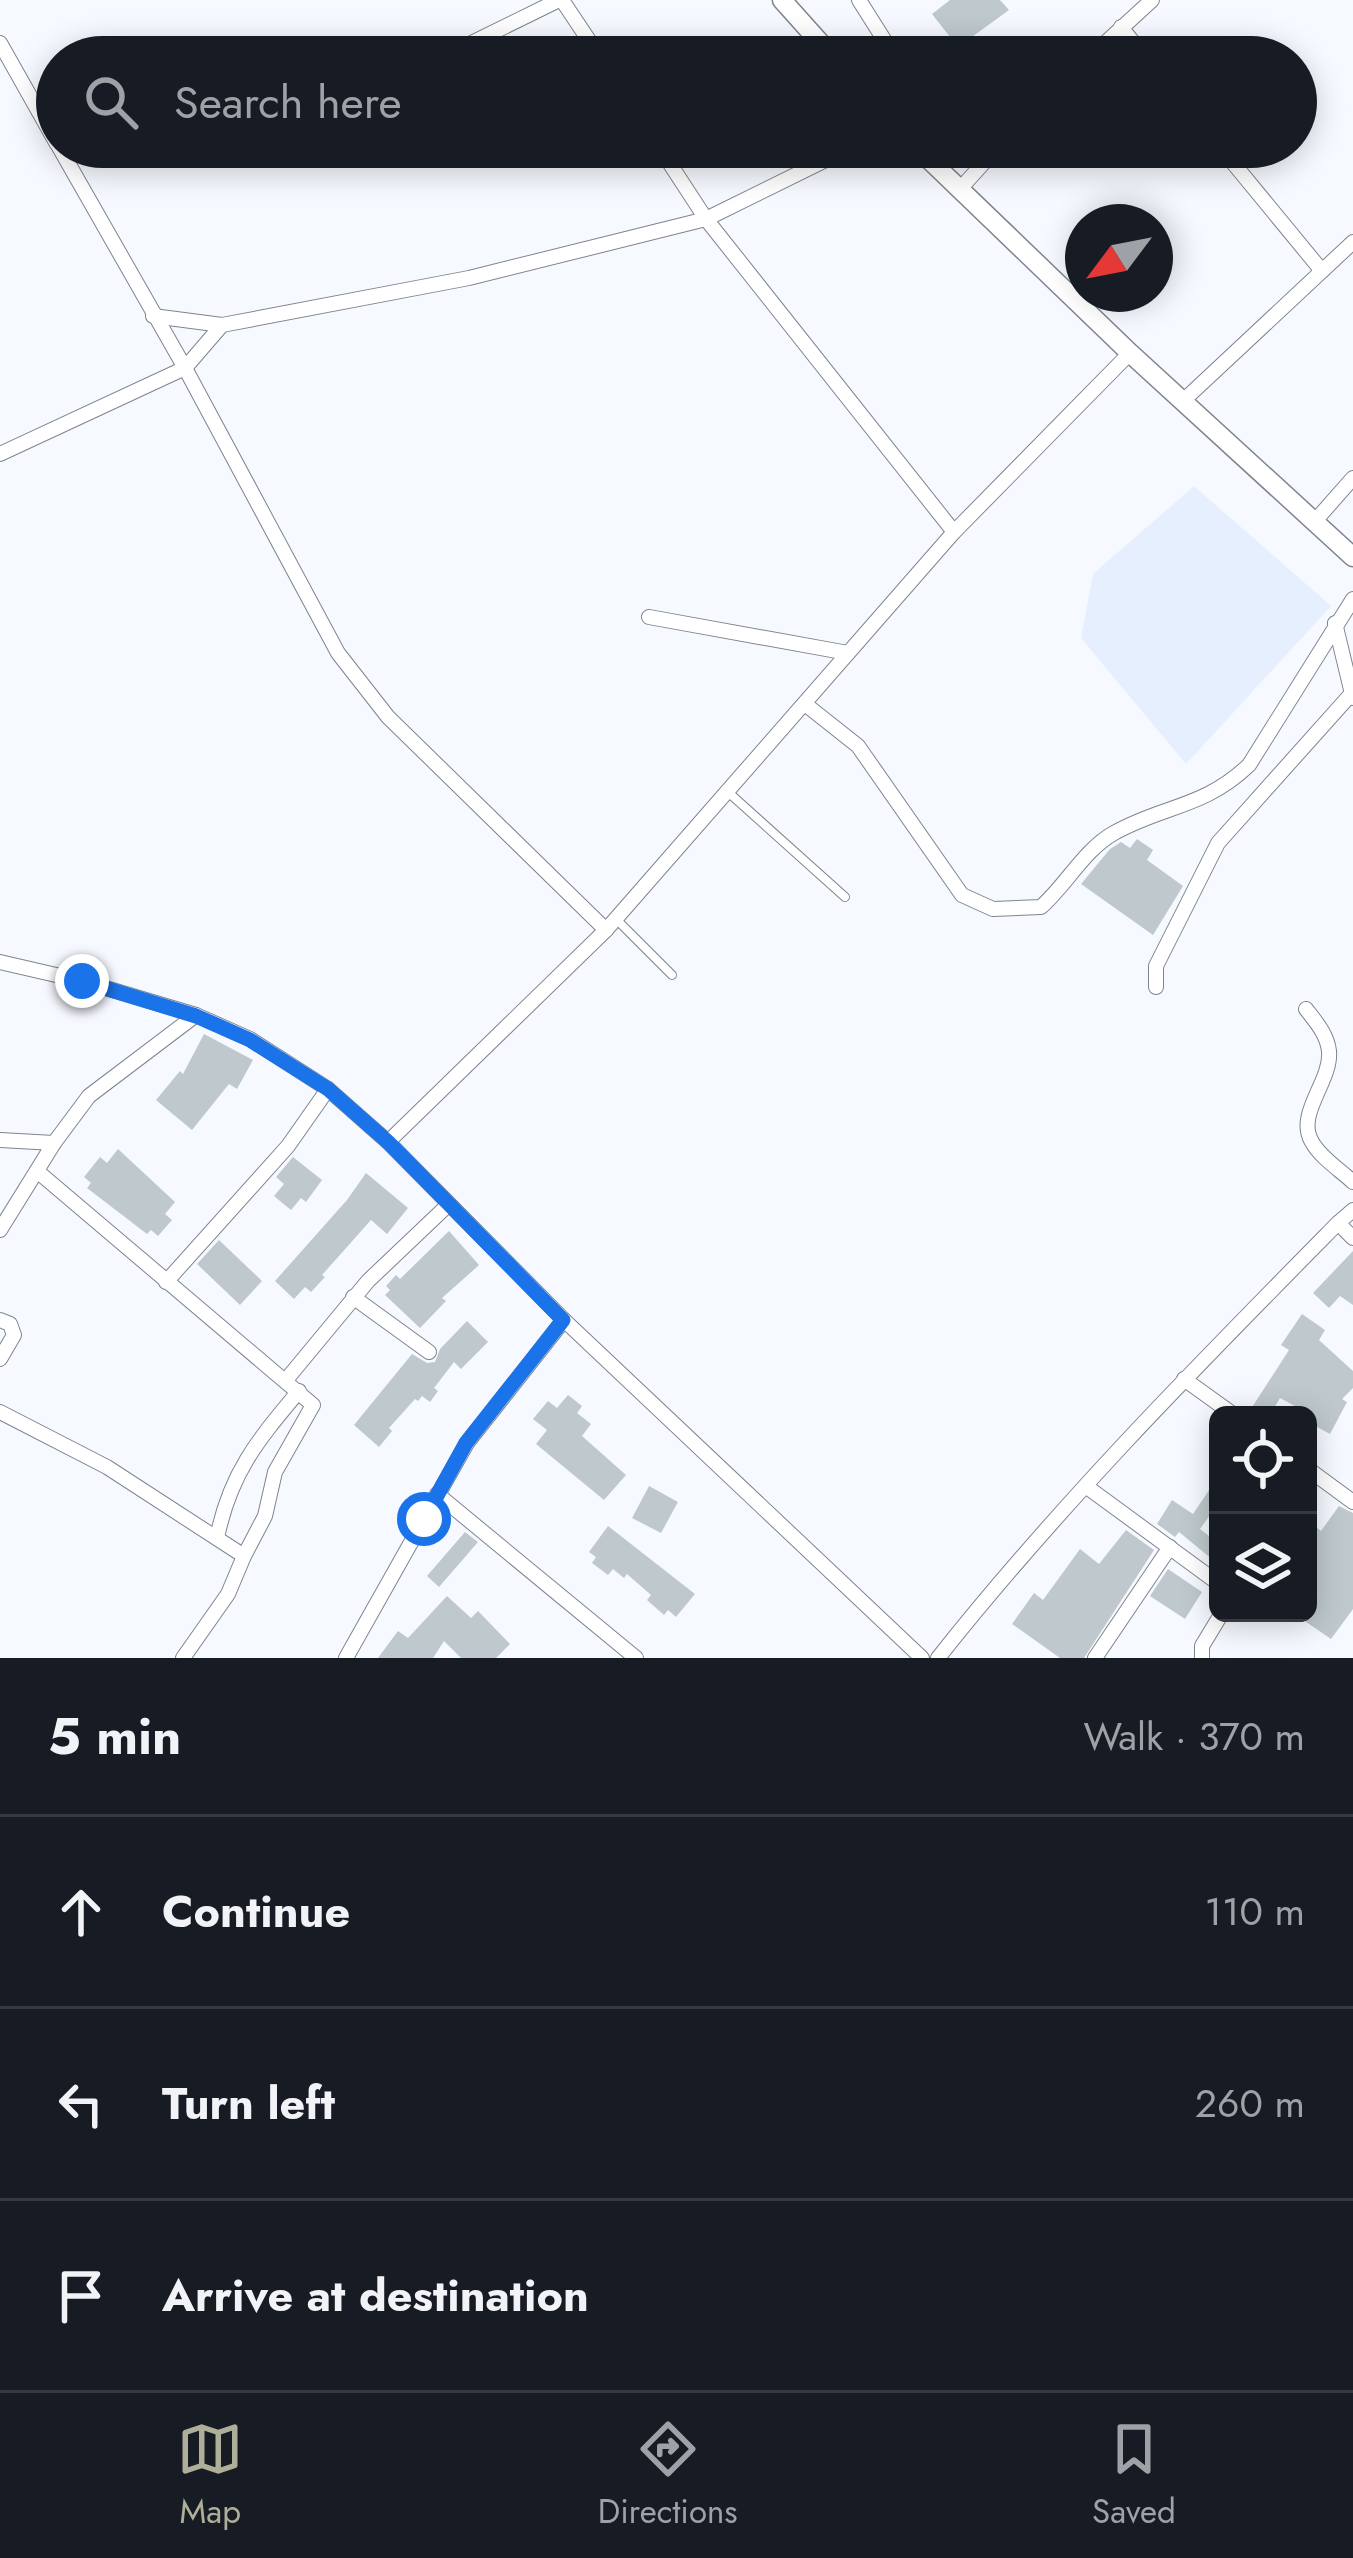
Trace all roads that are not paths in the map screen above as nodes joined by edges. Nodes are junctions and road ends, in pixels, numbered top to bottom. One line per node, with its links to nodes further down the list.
1 (561, 0): 6 (street); 7 (street)
2 (782, 0): 8 (main road)
3 (859, 0): 9 (street)
4 (1141, 3): 5 (street)
5 (1120, 27): 10 (street); 11 (street)
6 (486, 36)
7 (586, 36)
8 (814, 36)
9 (882, 36)
10 (1111, 36)
11 (1128, 36)
12 (0, 43): 13 (street)
13 (7, 69): 14 (street)
14 (36, 113)
15 (70, 168): 25 (street)
16 (673, 168): 22 (street)
17 (809, 168): 22 (street)
18 (938, 168): 21 (main road)
19 (978, 168): 21 (street)
20 (1237, 168): 24 (street)
21 (960, 189): 27 (main road)
22 (706, 219): 26 (street); 33 (street)
23 (1353, 242): 24 (street)
24 (1322, 271): 29 (street)
25 (153, 316): 26 (street); 28 (street)
26 (222, 325): 28 (street)
27 (1130, 353): 29 (main road); 33 (street)
28 (185, 368): 30 (street); 43 (street)
29 (1184, 400): 32 (main road)
30 (0, 454)
31 (1353, 478): 32 (street)
32 (1315, 521): 34 (main road)
33 (953, 532): 38 (street)
34 (1353, 557)
35 (1353, 598): 37 (street)
36 (649, 617): 38 (street)
37 (1335, 623): 39 (street); 40 (street)
38 (848, 653): 40 (street)
39 (1352, 696): 46 (street)
40 (805, 704): 41 (street)
41 (728, 792): 42 (lane); 43 (street)
42 (845, 897)
43 (611, 924): 45 (lane); 51 (street)
44 (0, 962): 48 (street)
45 (672, 975)
46 (1156, 987)
47 (1306, 1009): 54 (street)
48 (196, 1016): 49 (street); 52 (street)
49 (328, 1089): 51 (street); 60 (street)
50 (0, 1140): 52 (street)
51 (388, 1142): 55 (street)
52 (54, 1143): 53 (street)
53 (37, 1171): 58 (street); 60 (street)
54 (1353, 1182)
55 (448, 1205): 61 (street); 63 (street)
56 (1353, 1210): 57 (street)
57 (1338, 1223): 59 (street); 66 (street)
58 (0, 1229)
59 (1353, 1238)
60 (166, 1282): 67 (street)
61 (353, 1297): 64 (street); 67 (street)
62 (0, 1320): 65 (street)
63 (563, 1320): 73 (street); 83 (street)
64 (429, 1352)
65 (0, 1359)
66 (1184, 1379): 69 (street); 72 (street)
67 (286, 1380): 68 (street)
68 (299, 1391): 75 (street); 77 (street)
69 (1222, 1406)
70 (0, 1412): 75 (street)
71 (1317, 1476): 74 (street)
72 (1087, 1487): 76 (street); 84 (street)
73 (437, 1494): 81 (street); 82 (street)
74 (1353, 1502)
75 (217, 1538): 77 (street)
76 (1169, 1547): 78 (street); 85 (street)
77 (244, 1556): 80 (street)
78 (1209, 1576)
79 (1217, 1622): 86 (street)
80 (183, 1658)
81 (346, 1658)
82 (636, 1658)
83 (922, 1658)
84 (938, 1658)
85 (1095, 1658)
86 (1202, 1658)

